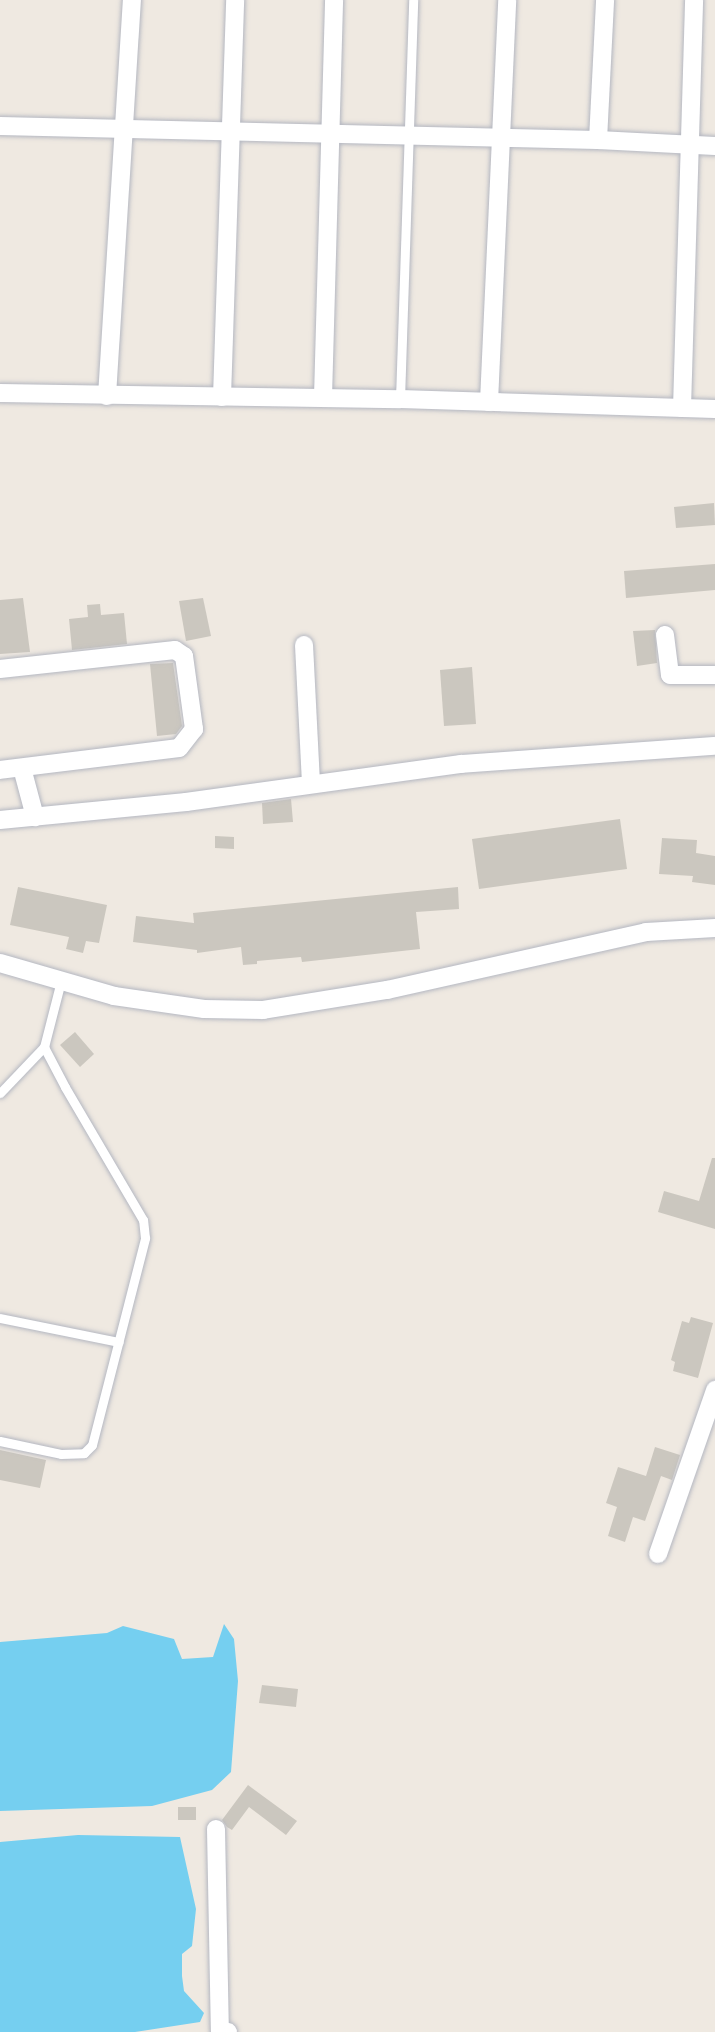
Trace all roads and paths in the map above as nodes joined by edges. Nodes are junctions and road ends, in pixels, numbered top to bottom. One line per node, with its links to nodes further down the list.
1 (132, 0): 9 (street)
2 (235, 0): 10 (street)
3 (334, 0): 11 (street)
4 (413, 0): 12 (lane)
5 (507, 0): 13 (street)
6 (605, 0): 14 (street)
7 (694, 0): 15 (street)
8 (0, 126): 9 (street)
9 (124, 129): 10 (street); 18 (street)
10 (231, 131): 11 (street); 19 (street)
11 (331, 134): 12 (street); 20 (street)
12 (409, 136): 13 (street); 21 (lane)
13 (500, 138): 14 (street); 22 (street)
14 (598, 140): 15 (street)
15 (690, 146): 16 (street); 23 (street)
16 (715, 146)
17 (0, 393): 18 (street)
18 (107, 396): 19 (street)
19 (222, 397): 20 (street)
20 (323, 397): 21 (street)
21 (400, 399): 22 (street)
22 (489, 401): 23 (street)
23 (682, 408): 24 (street)
24 (715, 410)
25 (665, 635): 28 (street)
26 (304, 645): 32 (street)
27 (0, 669): 30 (street)
28 (715, 675)
29 (715, 746): 32 (street)
30 (22, 768): 31 (street); 33 (street)
31 (0, 769)
32 (311, 785): 33 (street)
33 (35, 817): 34 (street)
34 (0, 820)
35 (715, 928): 37 (street)
36 (0, 963): 37 (street)
37 (61, 981): 38 (lane)
38 (44, 1047): 39 (lane); 41 (lane)
39 (0, 1093)
40 (0, 1318): 41 (lane)
41 (119, 1342): 44 (lane)
42 (715, 1390): 43 (street)
43 (709, 1428): 45 (street)
44 (0, 1441)
45 (658, 1555)
46 (216, 1829): 47 (street)
47 (220, 2032)

